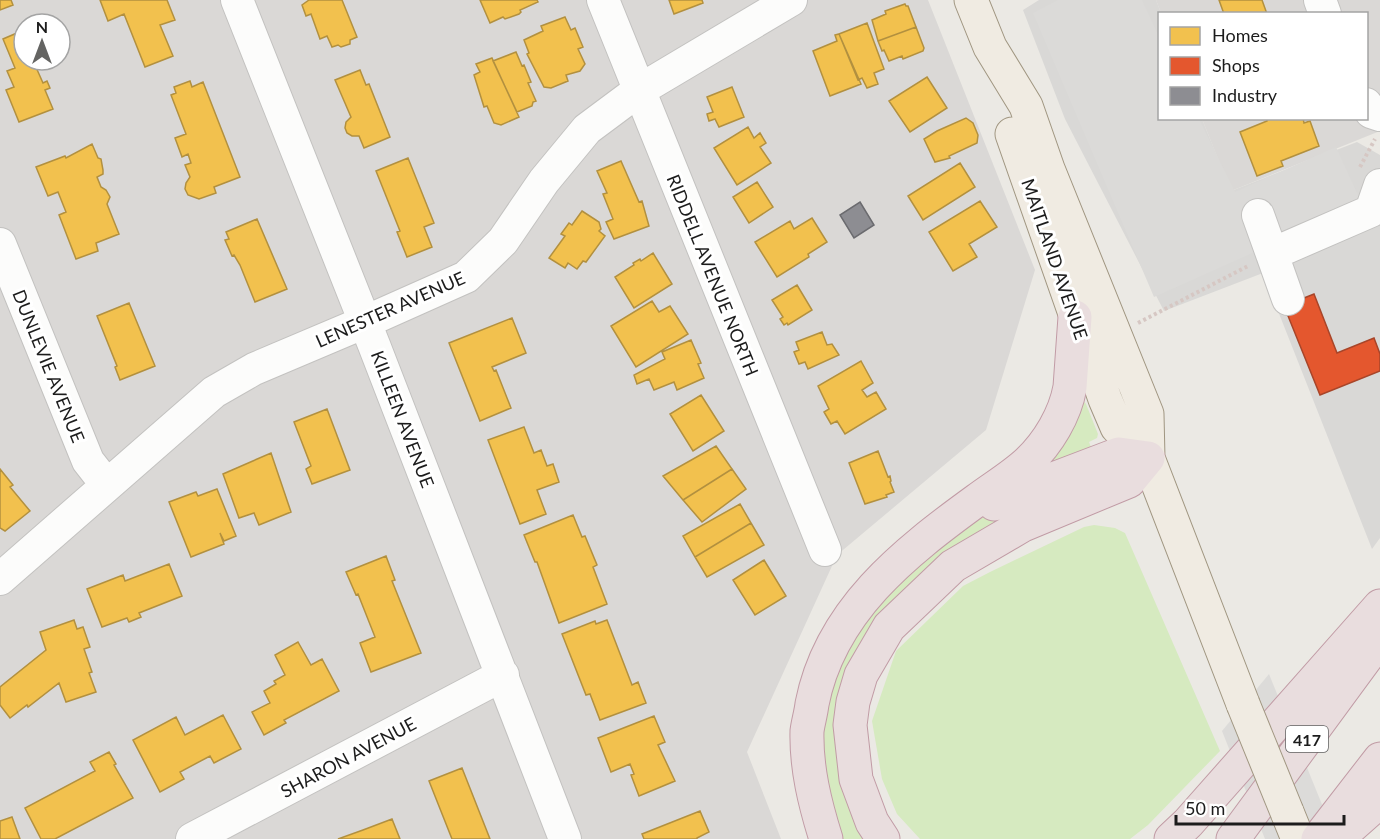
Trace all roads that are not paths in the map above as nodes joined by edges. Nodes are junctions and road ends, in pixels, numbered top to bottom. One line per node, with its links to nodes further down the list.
1 (237, 0): 15 (street, KILLEEN AVENUE)
2 (603, 0): 6 (street, RIDDELL AVENUE NORTH)
3 (791, 0): 6 (street, LENESTER AVENUE)
4 (971, 0): 5 (main road, MAITLAND AVENUE)
5 (990, 47): 14 (main road, MAITLAND AVENUE); 16 (main road, MAITLAND AVENUE)
6 (638, 91): 15 (street, LENESTER AVENUE); 19 (street, RIDDELL AVENUE NORTH)
7 (1368, 107): 8 (street)
8 (1378, 126)
9 (1368, 179): 12 (street)
10 (1258, 214): 12 (street)
11 (0, 244): 17 (street, DUNLEVIE AVENUE)
12 (1272, 254): 13 (street)
13 (1288, 299)
14 (1075, 317): 16 (main road, MAITLAND AVENUE); 18 (highway)
15 (365, 322): 17 (street, LENESTER AVENUE); 23 (street, KILLEEN AVENUE)
16 (1148, 458): 18 (highway); 29 (highway); 32 (main road, MAITLAND AVENUE, bridge)
17 (106, 484): 20 (street, LENESTER AVENUE)
18 (914, 548): 28 (highway)
19 (825, 550)
20 (0, 579)
21 (1380, 606): 30 (highway)
22 (1380, 639): 31 (highway, 417)
23 (503, 675): 26 (street, SHARON AVENUE); 27 (street, KILLEEN AVENUE)
24 (1380, 759): 33 (highway)
25 (1380, 801): 34 (highway)
26 (192, 839)
27 (565, 839)
28 (826, 839)
29 (883, 839)
30 (1171, 839)
31 (1233, 839)
32 (1298, 839)
33 (1318, 839)
34 (1337, 839)

